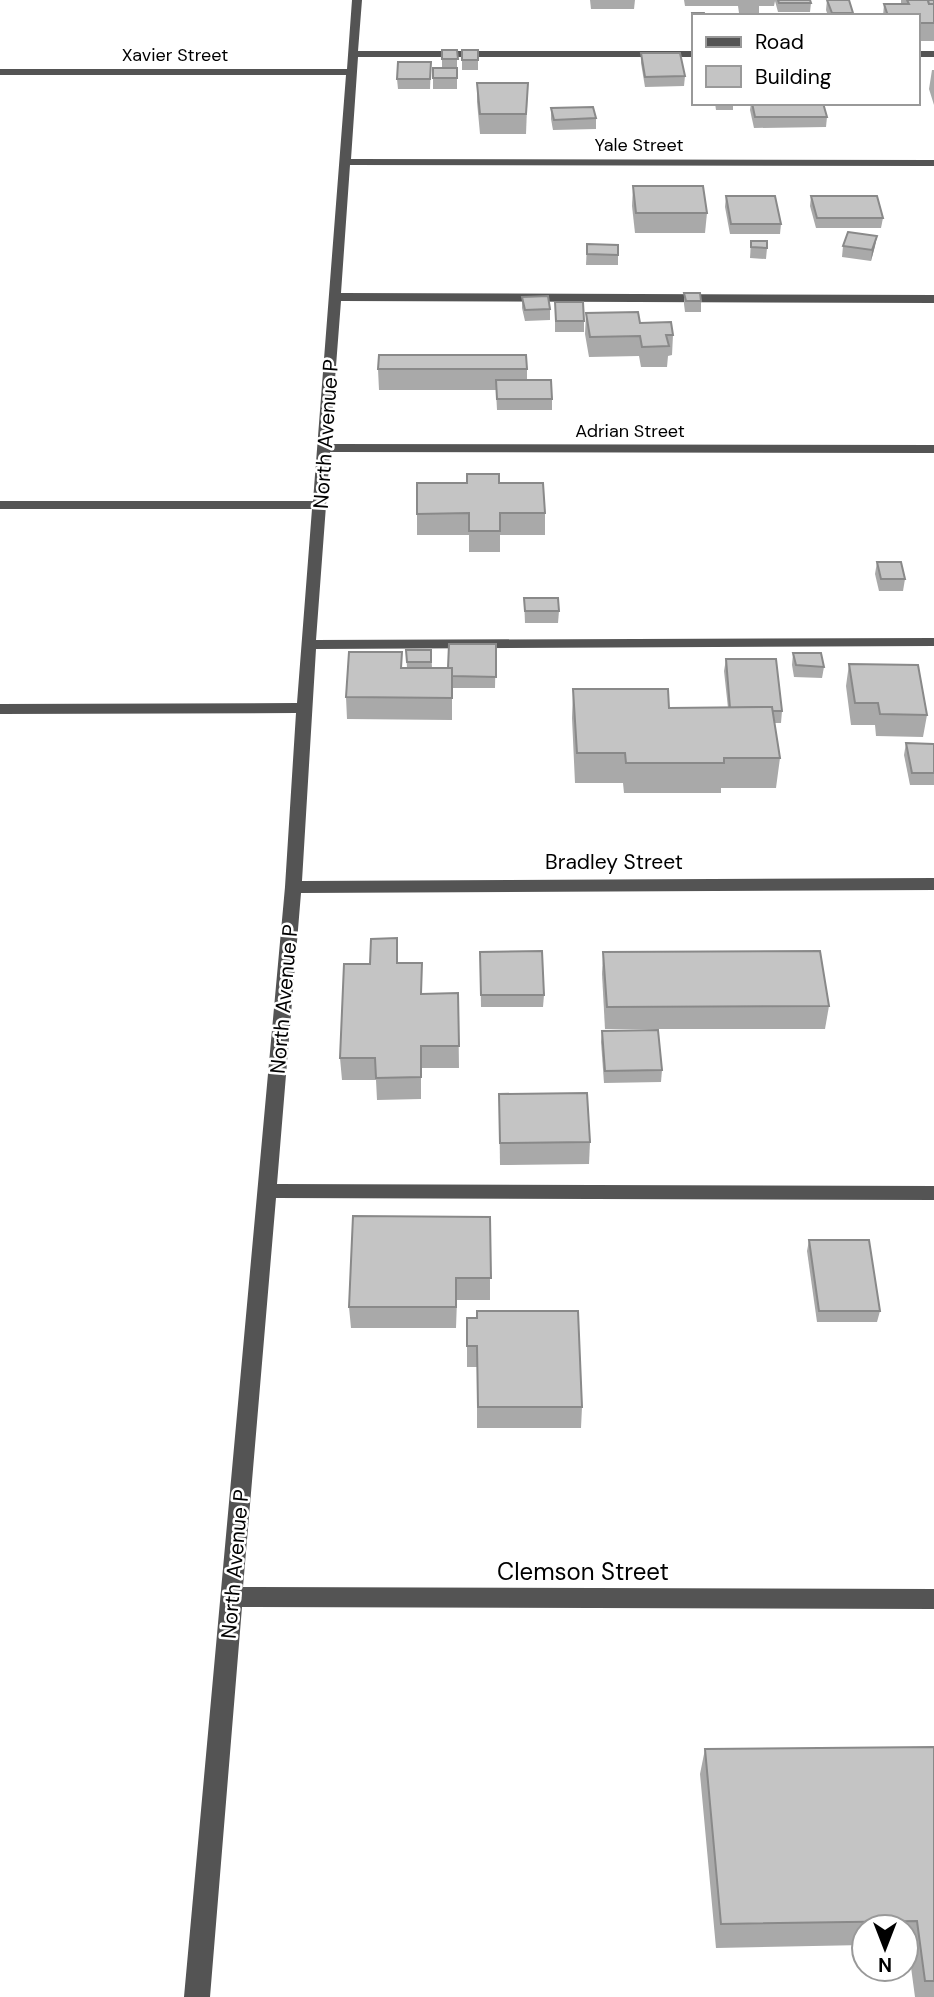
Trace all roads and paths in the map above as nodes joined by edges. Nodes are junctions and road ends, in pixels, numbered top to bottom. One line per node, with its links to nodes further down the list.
1 (357, 0): 2 (street, North Avenue P)
2 (353, 54): 3 (street); 5 (street, North Avenue P)
3 (692, 54)
4 (0, 72): 5 (street, Xavier Street)
5 (351, 72): 6 (street, North Avenue P)
6 (344, 162): 7 (street, Yale Street); 8 (street, North Avenue P)
7 (934, 163)
8 (335, 297): 9 (street); 10 (street, North Avenue P)
9 (934, 299)
10 (325, 448): 11 (street, Adrian Street); 13 (street, North Avenue P)
11 (934, 449)
12 (0, 505): 13 (street)
13 (320, 505): 15 (street, North Avenue P)
14 (934, 642): 15 (street)
15 (309, 645): 16 (street, North Avenue P)
16 (304, 708): 17 (street); 19 (street, North Avenue P)
17 (0, 709)
18 (934, 884): 19 (street, Bradley Street)
19 (293, 887): 20 (street, North Avenue P)
20 (267, 1191): 21 (street); 22 (street, North Avenue P)
21 (934, 1193)
22 (232, 1597): 23 (street, Clemson Street); 24 (street, North Avenue P)
23 (934, 1599)
24 (197, 1997)

